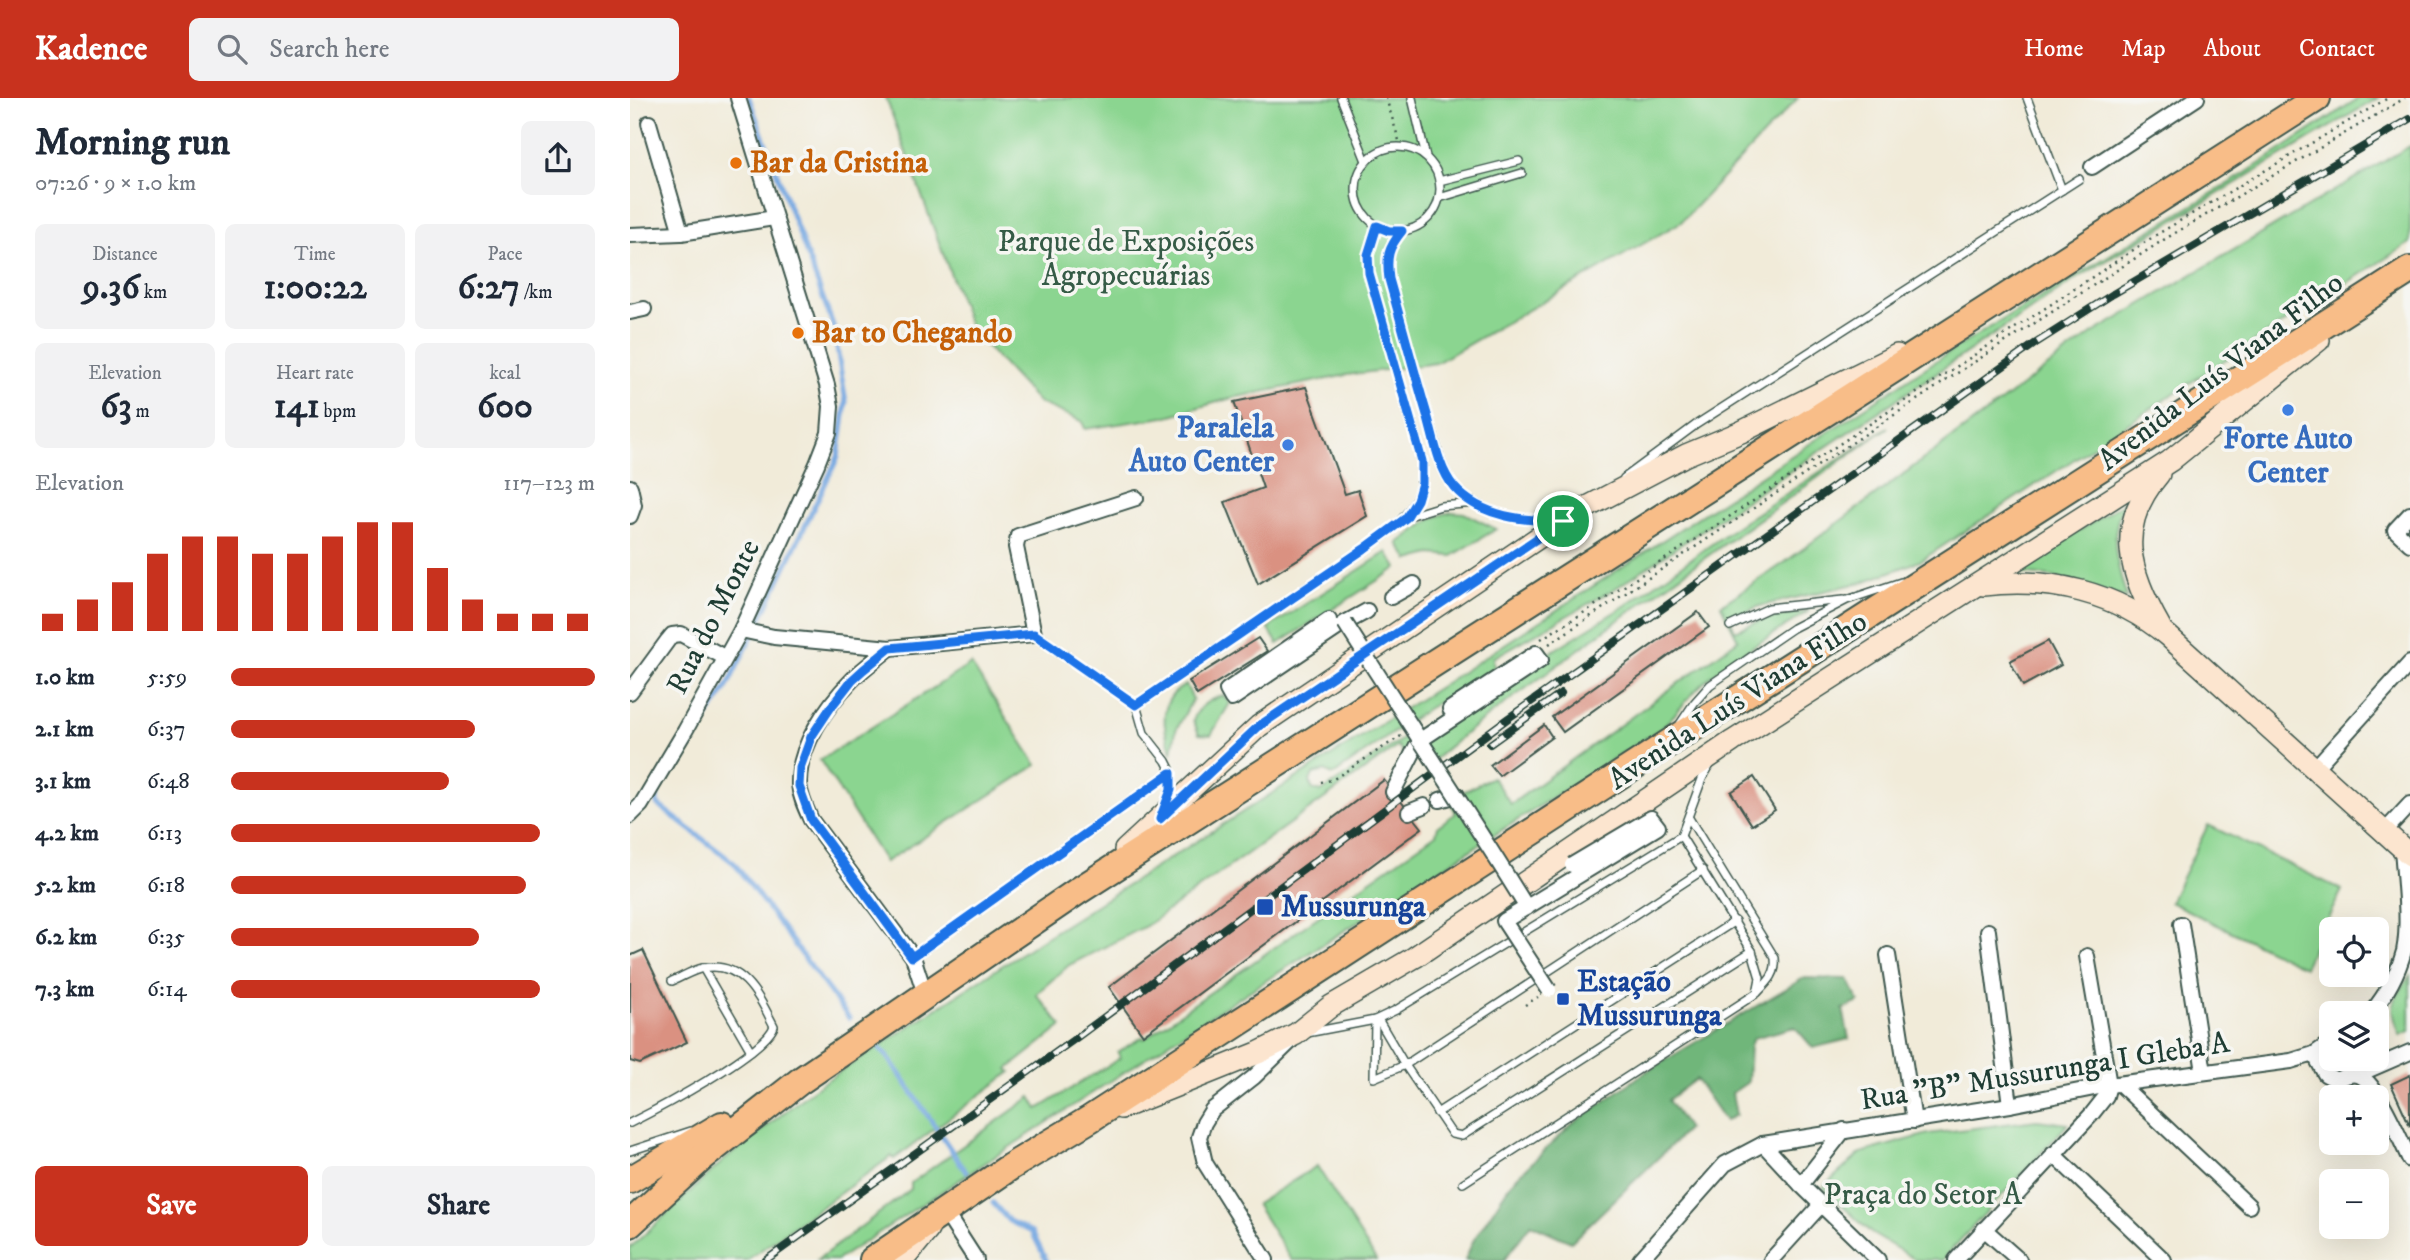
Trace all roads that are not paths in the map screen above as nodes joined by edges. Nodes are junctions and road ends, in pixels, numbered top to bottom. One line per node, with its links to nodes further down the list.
1 (738, 98): 17 (street)
2 (1340, 98): 9 (lane)
3 (1412, 98): 8 (lane)
4 (2027, 98): 15 (lane)
5 (2197, 98): 11 (street)
6 (2317, 98): 23 (highway)
7 (649, 123): 20 (street)
8 (1426, 158): 9 (lane); 14 (lane)
9 (1366, 161): 18 (lane)
10 (1519, 161): 14 (lane)
11 (2092, 167)
12 (1522, 173): 16 (lane)
13 (2080, 178): 15 (lane)
14 (1439, 181): 16 (lane)
15 (2062, 190): 31 (lane)
16 (1439, 198): 19 (lane)
17 (774, 218): 20 (street); 44 (street, Rua do Monte)
18 (1377, 226): 19 (lane); 30 (lane)
19 (1402, 231): 27 (lane)
20 (681, 233): 21 (street)
21 (630, 235)
22 (2400, 277): 24 (main road, Avenida Luís Viana Filho); 33 (highway, Avenida Luís Viana Filho)
23 (1984, 312): 31 (main road); 72 (highway)
24 (2169, 461): 35 (main road, Avenida Luís Viana Filho); 45 (main road)
25 (630, 487): 29 (street)
26 (1136, 498): 46 (street)
27 (1475, 503): 30 (lane); 31 (lane)
28 (2410, 513): 32 (street)
29 (630, 516)
30 (1406, 518): 52 (lane)
31 (1568, 518): 66 (main road)
32 (2410, 544)
33 (1942, 570): 37 (lane); 55 (highway, Avenida Luís Viana Filho)
34 (1414, 584): 36 (street)
35 (1978, 586): 45 (main road); 54 (main road, Avenida Luís Viana Filho)
36 (1391, 597)
37 (1847, 600): 38 (lane); 40 (lane)
38 (1814, 601): 40 (lane); 43 (lane)
39 (1367, 611): 42 (street)
40 (1819, 615): 55 (lane)
41 (1329, 620): 42 (street)
42 (1345, 623): 53 (street, bridge)
43 (1730, 626)
44 (746, 631): 47 (street); 48 (street, Rua do Monte)
45 (2163, 632): 56 (main road)
46 (1034, 634): 47 (street); 52 (lane)
47 (890, 648): 81 (street)
48 (724, 657): 51 (street); 64 (street, Rua do Monte)
49 (2410, 663): 56 (street)
50 (1509, 676): 53 (street, bridge)
51 (630, 692)
52 (1136, 705): 57 (lane)
53 (1413, 737): 58 (street); 59 (street, bridge)
54 (1733, 741): 65 (lane); 89 (main road, Avenida Luís Viana Filho)
55 (1666, 745): 101 (highway, Avenida Luís Viana Filho)
56 (2315, 768): 68 (main road)
57 (1171, 773): 66 (lane); 81 (lane)
58 (1393, 792)
59 (1457, 794): 60 (street); 73 (street, bridge)
60 (1440, 800)
61 (2410, 804): 68 (street)
62 (1424, 806): 63 (street)
63 (1409, 812)
64 (630, 816)
65 (1689, 818): 69 (lane); 84 (lane)
66 (1160, 819): 72 (main road)
67 (1647, 827): 73 (street, bridge)
68 (2385, 831): 70 (main road)
69 (1681, 836): 71 (lane); 88 (lane)
70 (2406, 851): 77 (street)
71 (1703, 870): 74 (lane); 94 (lane)
72 (1078, 891): 85 (highway)
73 (1527, 908): 86 (street, bridge)
74 (1735, 921): 78 (lane); 100 (lane)
75 (2181, 924): 95 (street)
76 (1988, 931): 99 (street)
77 (2407, 950): 87 (street)
78 (1752, 951): 84 (lane); 100 (lane)
79 (1888, 955): 102 (street)
80 (2087, 956): 98 (street)
81 (912, 957): 85 (street)
82 (703, 968): 83 (lane); 91 (lane); 91 (lane)
83 (672, 981)
84 (1757, 993): 111 (lane)
85 (925, 994): 97 (highway)
86 (1544, 994)
87 (2379, 1001)
88 (1376, 1019): 89 (lane); 94 (lane); 94 (lane)
89 (1296, 1034): 101 (main road, Avenida Luís Viana Filho); 121 (street)
90 (2319, 1050): 93 (street, Rua "B" Mussurunga I Gleba A)
91 (751, 1051): 103 (lane)
92 (2410, 1052): 96 (street)
93 (2314, 1054): 95 (street, Rua "B" Mussurunga I Gleba A); 96 (street)
94 (1405, 1065): 100 (lane)
95 (2204, 1072): 98 (street, Rua "B" Mussurunga I Gleba A)
96 (2357, 1075): 109 (street)
97 (800, 1081): 104 (highway); 116 (highway)
98 (2115, 1084): 99 (street, Rua "B" Mussurunga I Gleba A); 108 (street); 114 (street)
99 (2010, 1105): 102 (street, Rua "B" Mussurunga I Gleba A)
100 (1437, 1113)
101 (1090, 1119): 115 (highway, Avenida Luís Viana Filho)
102 (1914, 1121): 105 (street, Rua "B" Mussurunga I Gleba A)
103 (630, 1122)
104 (726, 1123): 107 (lane); 110 (highway)
105 (1843, 1130): 106 (street, Rua "B" Mussurunga I Gleba A); 112 (street)
106 (1763, 1144): 112 (street); 122 (street, Rua "B" Mussurunga I Gleba A)
107 (630, 1151)
108 (2053, 1154): 117 (street); 127 (street)
109 (2410, 1160)
110 (630, 1180)
111 (1463, 1183)
112 (1801, 1185): 113 (street)
113 (1820, 1206): 123 (street); 124 (street)
114 (2249, 1206)
115 (940, 1215): 118 (highway, Avenida Luís Viana Filho); 119 (main road, Avenida Luís Viana Filho); 120 (street)
116 (630, 1224)
117 (1984, 1229): 125 (street); 126 (street)
118 (873, 1260)
119 (903, 1260)
120 (976, 1260)
121 (1266, 1260)
122 (1640, 1260)
123 (1771, 1260)
124 (1878, 1260)
125 (1956, 1260)
126 (2019, 1260)
127 (2164, 1260)

